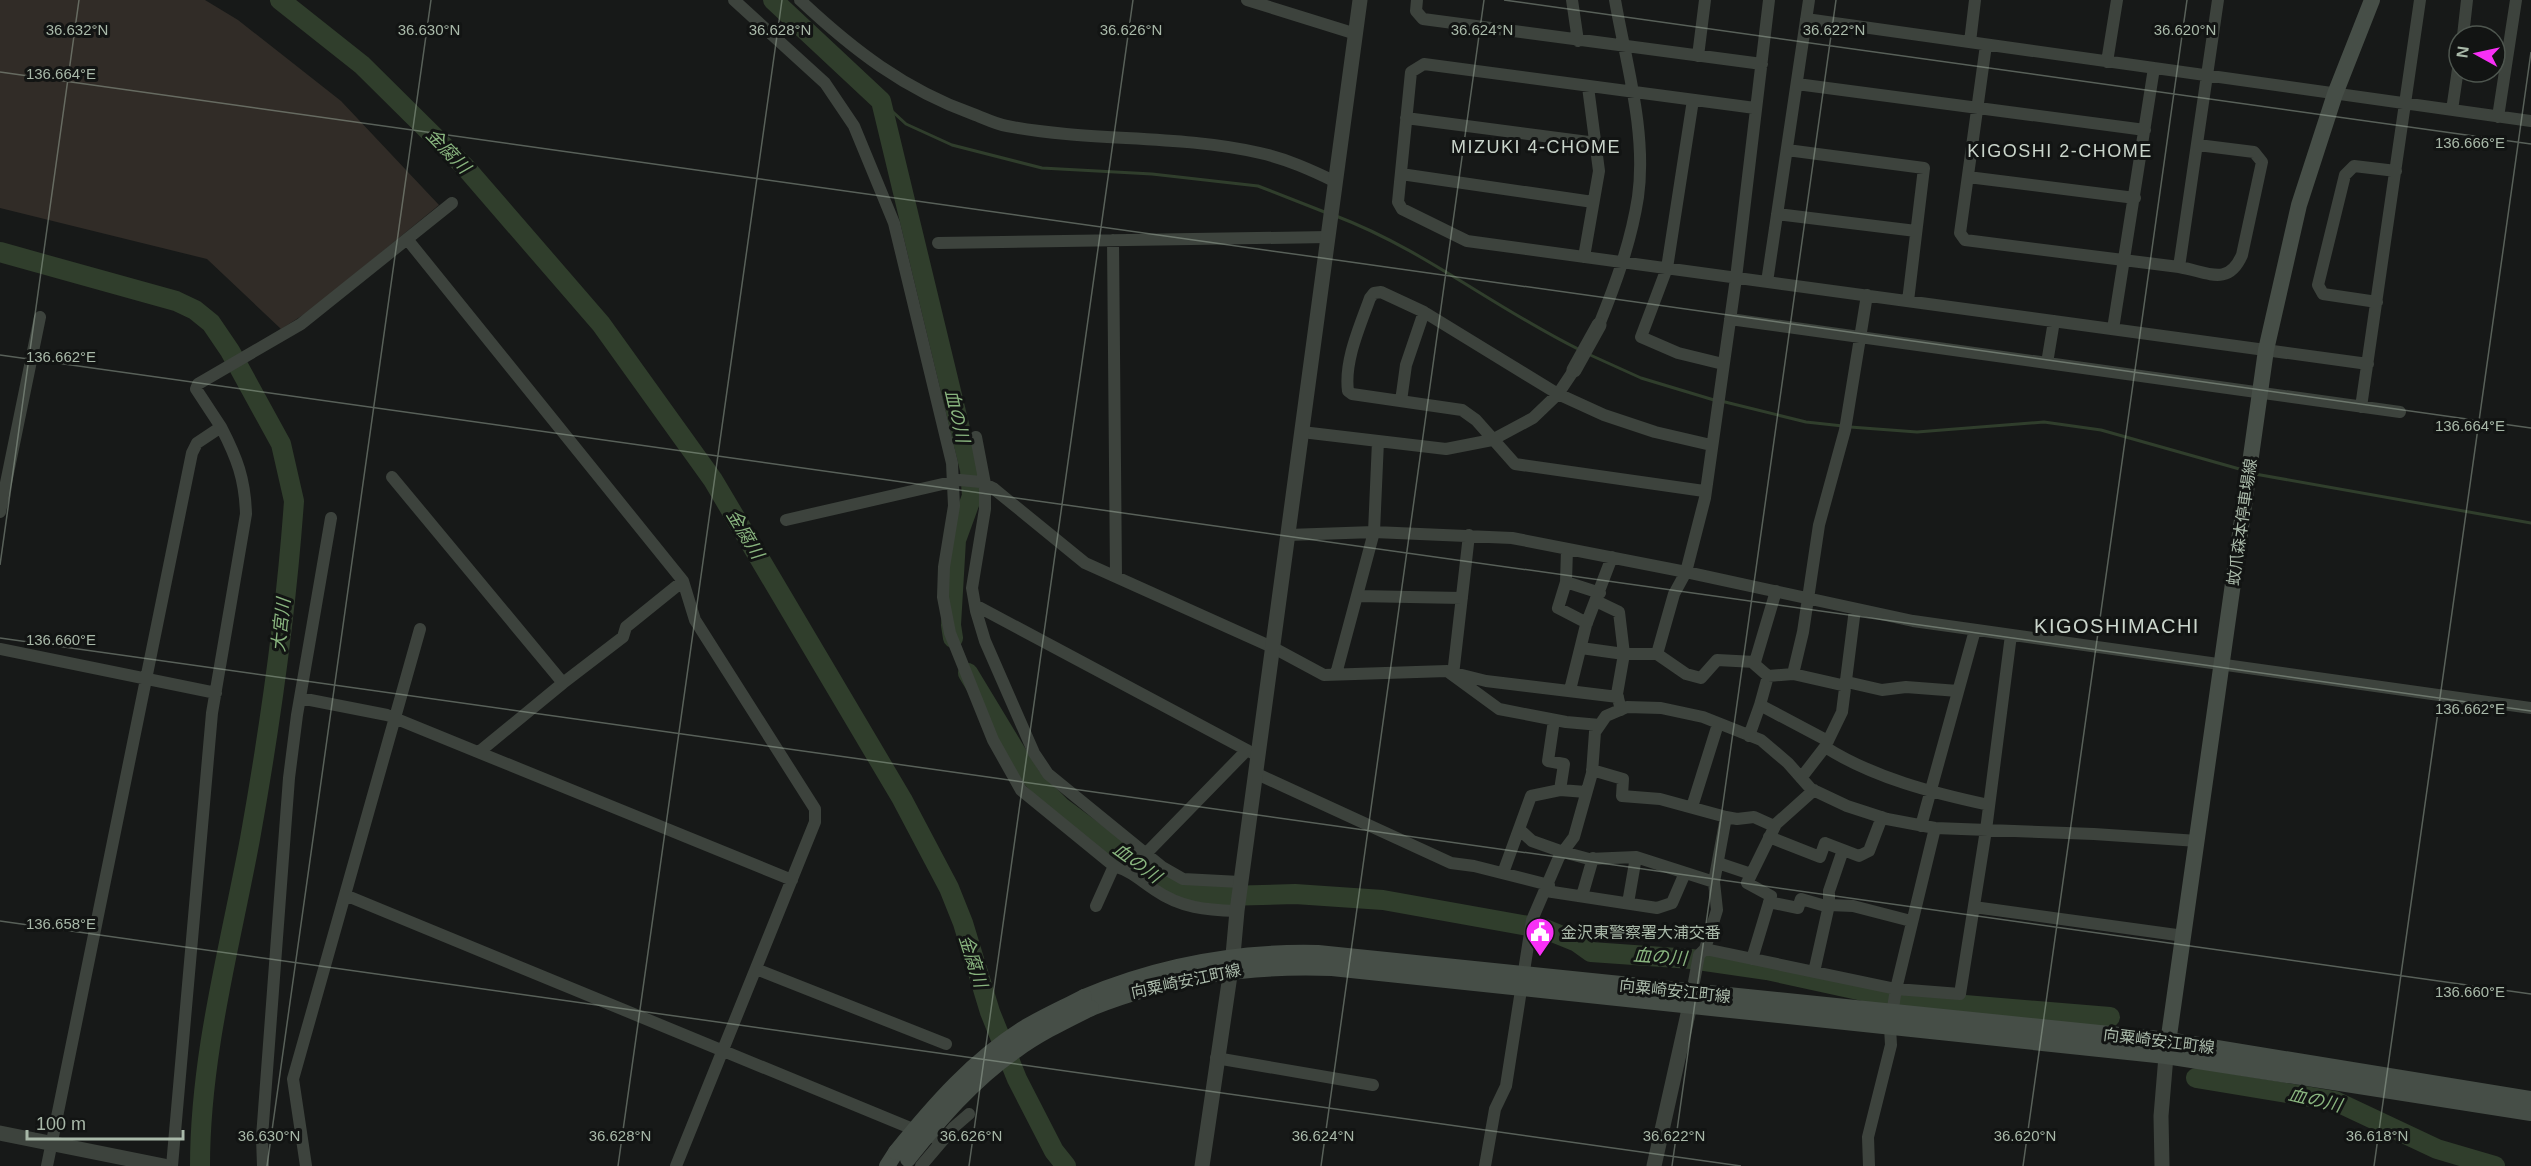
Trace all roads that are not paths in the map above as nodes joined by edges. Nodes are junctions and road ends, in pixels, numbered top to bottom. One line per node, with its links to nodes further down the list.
1 (734, 0): 94 (street)
2 (800, 0): 50 (street)
3 (1247, 0): 20 (street)
4 (1360, 0): 20 (street)
5 (1417, 0): 21 (street)
6 (1572, 0): 21 (street)
7 (1615, 0): 24 (street)
8 (1705, 0): 25 (street)
9 (1769, 0): 27 (street)
10 (1809, 0): 18 (street)
11 (1975, 0): 22 (street)
12 (2117, 0): 26 (street)
13 (2218, 0): 29 (street)
14 (2372, 0): 34 (main road, 蚊爪森本停車場線)
15 (2420, 0): 36 (street)
16 (2468, 0): 19 (street)
17 (2516, 0): 40 (street)
18 (1806, 19): 22 (street); 30 (street)
19 (2465, 24)
20 (1356, 34): 50 (street)
21 (1578, 41): 24 (street)
22 (1970, 42): 23 (street)
23 (1986, 45): 26 (street); 38 (street)
24 (1623, 47): 25 (street); 33 (street)
25 (1698, 56): 27 (street)
26 (2107, 62): 28 (street)
27 (1762, 64): 37 (street)
28 (2154, 68): 29 (street); 43 (street)
29 (2205, 75): 34 (street); 45 (street)
30 (1797, 84): 38 (street); 46 (street)
31 (2456, 84): 39 (street)
32 (1588, 87): 33 (street); 41 (street); 44 (street)
33 (1631, 93): 35 (street); 62 (street)
34 (2335, 94): 36 (street); 77 (main road, 蚊爪森本停車場線)
35 (1693, 100): 37 (street); 64 (street)
36 (2405, 104): 39 (street); 47 (street)
37 (1755, 108): 65 (street)
38 (1977, 108): 43 (street); 49 (street)
39 (2452, 110): 40 (street)
40 (2498, 117): 42 (street)
41 (1406, 118): 44 (street); 48 (street)
42 (2531, 121)
43 (2145, 130): 51 (street)
44 (1596, 143): 52 (street)
45 (2198, 146): 63 (street); 63 (street)
46 (1787, 150): 54 (street); 56 (street)
47 (2396, 171): 69 (street); 69 (street)
48 (1401, 174): 52 (street); 60 (street)
49 (1968, 177): 51 (street); 61 (street)
50 (1336, 182): 55 (street)
51 (2135, 198): 61 (street)
52 (1593, 202): 60 (street)
53 (452, 203): 57 (street)
54 (1778, 214): 56 (street); 66 (street)
55 (1329, 231): 58 (street); 88 (street)
56 (1916, 231): 68 (street)
57 (407, 239): 87 (street); 107 (street)
58 (1113, 240): 59 (street); 106 (street)
59 (938, 243)
60 (1584, 257): 62 (street)
61 (2125, 260): 63 (street); 75 (street)
62 (1624, 262): 64 (street); 74 (street)
63 (2179, 267)
64 (1667, 268): 65 (street); 79 (street)
65 (1736, 278): 66 (street); 72 (street)
66 (1767, 282): 67 (street)
67 (1867, 295): 68 (street); 76 (street)
68 (1908, 301): 73 (street)
69 (2377, 302): 80 (street)
70 (1424, 312): 83 (street); 84 (street); 84 (street)
71 (40, 317): 97 (street)
72 (1730, 319): 76 (street); 79 (street)
73 (2054, 321): 75 (street); 78 (street)
74 (1599, 325): 81 (street)
75 (2113, 329): 77 (street)
76 (1861, 339): 78 (street); 112 (street)
77 (2266, 350): 80 (street); 82 (main road, 蚊爪森本停車場線)
78 (2048, 363): 82 (street)
79 (1723, 364): 92 (street)
80 (2368, 364): 85 (street)
81 (1574, 370): 83 (street)
82 (2260, 392): 85 (street); 126 (main road, 蚊爪森本停車場線)
83 (1558, 394): 90 (street); 92 (street)
84 (1401, 401): 90 (street)
85 (2361, 406): 86 (street)
86 (2400, 412)
87 (220, 427): 131 (street); 136 (street)
88 (1302, 432): 91 (street); 101 (street)
89 (976, 437): 95 (street)
90 (1492, 440): 91 (street); 96 (street)
91 (1378, 441): 100 (street)
92 (1711, 445): 96 (street)
93 (392, 477): 132 (street)
94 (956, 481): 95 (street); 99 (street); 173 (street)
95 (983, 483): 106 (street); 114 (street)
96 (1704, 491): 105 (street)
97 (0, 512)
98 (332, 519): 138 (street)
99 (786, 520)
100 (1374, 532): 101 (street); 102 (street); 110 (street)
101 (1288, 535): 120 (street)
102 (1469, 535): 103 (street); 113 (street)
103 (1567, 549): 104 (street); 108 (street)
104 (1612, 557): 105 (street); 111 (street)
105 (1686, 572): 109 (street); 124 (street)
106 (1116, 576): 120 (street)
107 (683, 581): 132 (street); 178 (street)
108 (1566, 582): 111 (street); 116 (street)
109 (1776, 591): 112 (street); 125 (street)
110 (1357, 596): 113 (street); 127 (street)
111 (1598, 597): 116 (street); 123 (street)
112 (1806, 597): 115 (street); 129 (street)
113 (1462, 598): 128 (street)
114 (975, 605): 149 (street); 169 (street)
115 (1855, 609): 118 (street); 133 (street)
116 (1587, 623): 121 (street)
117 (420, 629): 142 (street)
118 (1975, 630): 119 (street); 135 (street)
119 (2011, 635): 126 (street); 157 (street)
120 (1272, 647): 127 (street); 149 (street)
121 (1581, 648): 123 (street); 134 (street)
122 (0, 649): 131 (street)
123 (1624, 654): 124 (street); 137 (street)
124 (1657, 654): 125 (street)
125 (1752, 662): 130 (street)
126 (2223, 665): 140 (street); 166 (main road, 蚊爪森本停車場線)
127 (1336, 674): 128 (street)
128 (1453, 674): 134 (street); 143 (street)
129 (1793, 674): 130 (street); 133 (street)
130 (1768, 676): 139 (street)
131 (147, 679): 136 (street); 211 (street)
132 (563, 683): 148 (street)
133 (1847, 684): 135 (street); 147 (street)
134 (1570, 690): 137 (street)
135 (1958, 691): 156 (street)
136 (216, 693): 215 (street)
137 (1618, 697): 141 (street)
138 (300, 698): 142 (street); 216 (street)
139 (1760, 705): 146 (street); 147 (street)
140 (2531, 708)
141 (1621, 710): 144 (street); 145 (street)
142 (395, 718): 148 (street); 182 (street)
143 (1554, 720): 145 (street); 153 (street)
144 (1718, 724): 146 (street); 158 (street)
145 (1600, 725): 150 (street)
146 (1749, 736): 152 (street)
147 (1827, 744): 152 (street); 156 (street)
148 (479, 752): 178 (street)
149 (1253, 753): 151 (street); 169 (street)
150 (1592, 770): 155 (street); 158 (street)
151 (1255, 773): 175 (street); 179 (street)
152 (1801, 778): 154 (street)
153 (1560, 790): 155 (street); 163 (street)
154 (1814, 790): 160 (street); 165 (street)
155 (1586, 792): 168 (street)
156 (1930, 792): 157 (street); 161 (street)
157 (1989, 805): 164 (street)
158 (1692, 807): 159 (street)
159 (1726, 817): 165 (street); 172 (street)
160 (1882, 817): 161 (street); 167 (street)
161 (1921, 826): 162 (street)
162 (1935, 828): 164 (street); 190 (street)
163 (1519, 829): 168 (street); 175 (street)
164 (1986, 830): 166 (street); 188 (street)
165 (1772, 832): 167 (street); 177 (street)
166 (2198, 841): 191 (main road, 蚊爪森本停車場線)
167 (1843, 850): 187 (street)
168 (1563, 852): 171 (street); 181 (street)
169 (1145, 853): 174 (street); 179 (street)
170 (1636, 857): 171 (street); 176 (street); 185 (street)
171 (1593, 858): 183 (street)
172 (1718, 863): 177 (street); 180 (street)
173 (1114, 866): 174 (street); 186 (street)
174 (1130, 870): 189 (street)
175 (1503, 873): 181 (street)
176 (1684, 873): 180 (street); 185 (street)
177 (1751, 874): 184 (street)
178 (792, 880): 195 (street)
179 (1240, 882): 189 (street)
180 (1714, 882): 192 (street)
181 (1547, 888): 183 (street); 197 (street)
182 (345, 895): 203 (street); 217 (street)
183 (1582, 896): 185 (street)
184 (1769, 902): 187 (street); 193 (street)
185 (1628, 903)
186 (1096, 906)
187 (1829, 906): 190 (street); 196 (street)
188 (1974, 907): 191 (street); 198 (street)
189 (1237, 910): 194 (street)
190 (1911, 921): 198 (street)
191 (2184, 936): 202 (main road, 蚊爪森本停車場線)
192 (1700, 956): 193 (street); 199 (street)
193 (1752, 959): 196 (street)
194 (1232, 962): 197 (main road, 向粟崎安江町線); 204 (street); 212 (main road, 向粟崎安江町線, bridge)
195 (756, 969): 201 (street); 203 (street)
196 (1814, 972): 198 (street)
197 (1522, 981): 199 (main road, 向粟崎安江町線); 220 (street)
198 (1896, 990): 200 (street)
199 (1691, 1000): 200 (main road, 向粟崎安江町線); 221 (street)
200 (1891, 1018): 202 (main road, 向粟崎安江町線); 222 (street)
201 (946, 1044)
202 (2167, 1048): 206 (main road, 向粟崎安江町線); 207 (main road, 向粟崎安江町線); 223 (street)
203 (723, 1051): 210 (street); 218 (street)
204 (1216, 1058): 205 (street); 219 (street)
205 (1373, 1085)
206 (2531, 1099)
207 (2531, 1113)
208 (969, 1114): 210 (street)
209 (0, 1133): 211 (street)
210 (942, 1141): 212 (street)
211 (51, 1144): 213 (street); 214 (street)
212 (903, 1162)
213 (47, 1166)
214 (164, 1166)
215 (172, 1166)
216 (264, 1166)
217 (306, 1166)
218 (676, 1166)
219 (1202, 1166)
220 (1485, 1166)
221 (1654, 1166)
222 (1869, 1166)
223 (2162, 1166)

